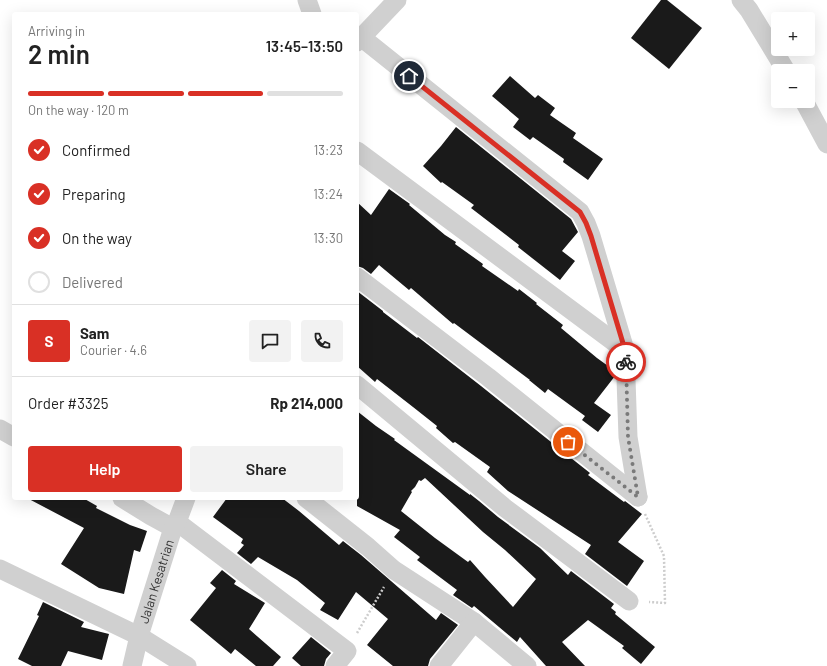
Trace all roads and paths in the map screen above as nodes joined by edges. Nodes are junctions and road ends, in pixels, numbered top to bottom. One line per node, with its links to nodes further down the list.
1 (307, 0): 4 (street)
2 (397, 0): 5 (street)
3 (741, 0): 6 (street)
4 (311, 12)
5 (359, 39): 11 (street)
6 (782, 64)
7 (808, 108): 8 (street)
8 (827, 144)
9 (359, 151): 11 (street)
10 (359, 279): 15 (street)
11 (625, 350): 15 (street)
12 (359, 386): 22 (street)
13 (0, 429): 14 (street)
14 (12, 436)
15 (638, 497): 22 (path)
16 (126, 500): 19 (street)
17 (185, 500): 19 (street, Jalan Kesatrian)
18 (309, 500): 21 (street)
19 (175, 525): 24 (street, Jalan Kesatrian); 25 (street)
20 (0, 568): 24 (street)
21 (394, 570): 23 (street); 25 (path)
22 (629, 602)
23 (474, 622): 28 (street); 29 (street)
24 (139, 636): 26 (street, Jalan Kesatrian); 27 (street)
25 (341, 659)
26 (132, 666)
27 (187, 666)
28 (439, 666)
29 (527, 666)

